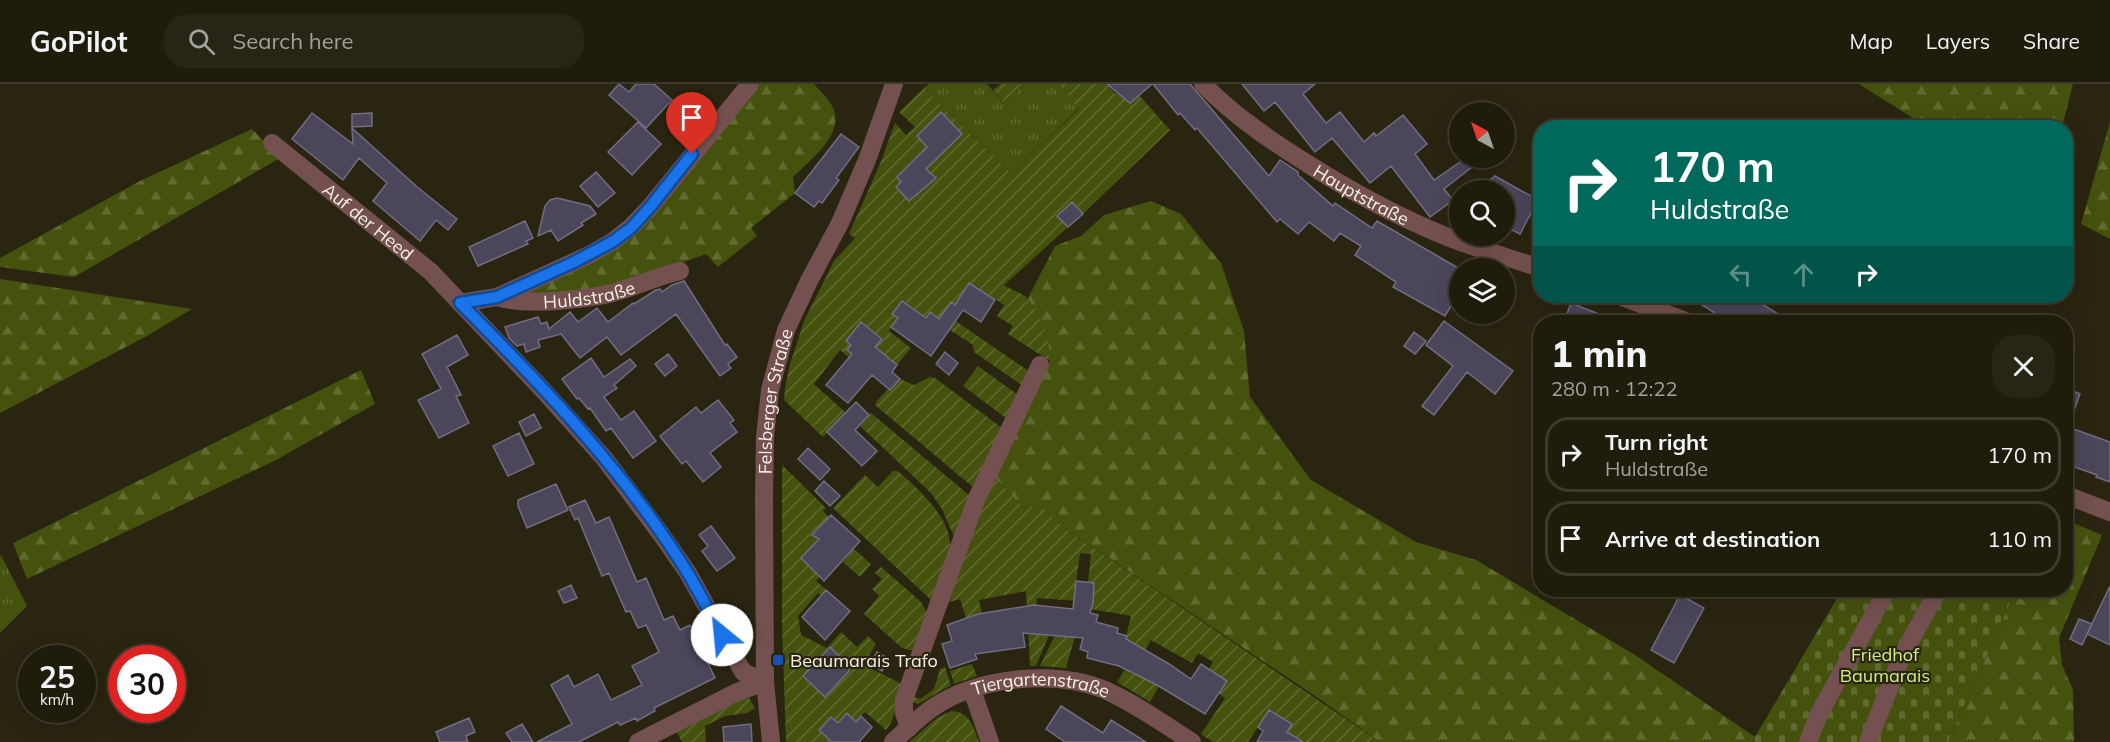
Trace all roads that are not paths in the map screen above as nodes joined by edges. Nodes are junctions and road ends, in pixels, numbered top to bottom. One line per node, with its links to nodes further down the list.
1 (750, 84): 7 (street, Huldstraße)
2 (894, 84): 16 (street, Felsberger Straße)
3 (1203, 84): 5 (street, Hauptstraße)
4 (272, 143): 8 (street, Auf der Heed)
5 (1533, 266)
6 (680, 271): 7 (street, Huldstraße)
7 (497, 297): 8 (street, Huldstraße)
8 (460, 303): 16 (street, Auf der Heed)
9 (1638, 303): 10 (street)
10 (1670, 315)
11 (1040, 365): 18 (street)
12 (2073, 498): 13 (street)
13 (2110, 512)
14 (1883, 597): 24 (street)
15 (1934, 597): 25 (street)
16 (765, 682): 19 (street); 20 (street, Felsberger Straße)
17 (972, 690): 18 (street, Tiergartenstraße); 22 (street); 23 (street, Tiergartenstraße)
18 (909, 728): 21 (street, Tiergartenstraße)
19 (638, 742)
20 (771, 742)
21 (893, 742)
22 (990, 742)
23 (1192, 742)
24 (1808, 742)
25 (1868, 742)

